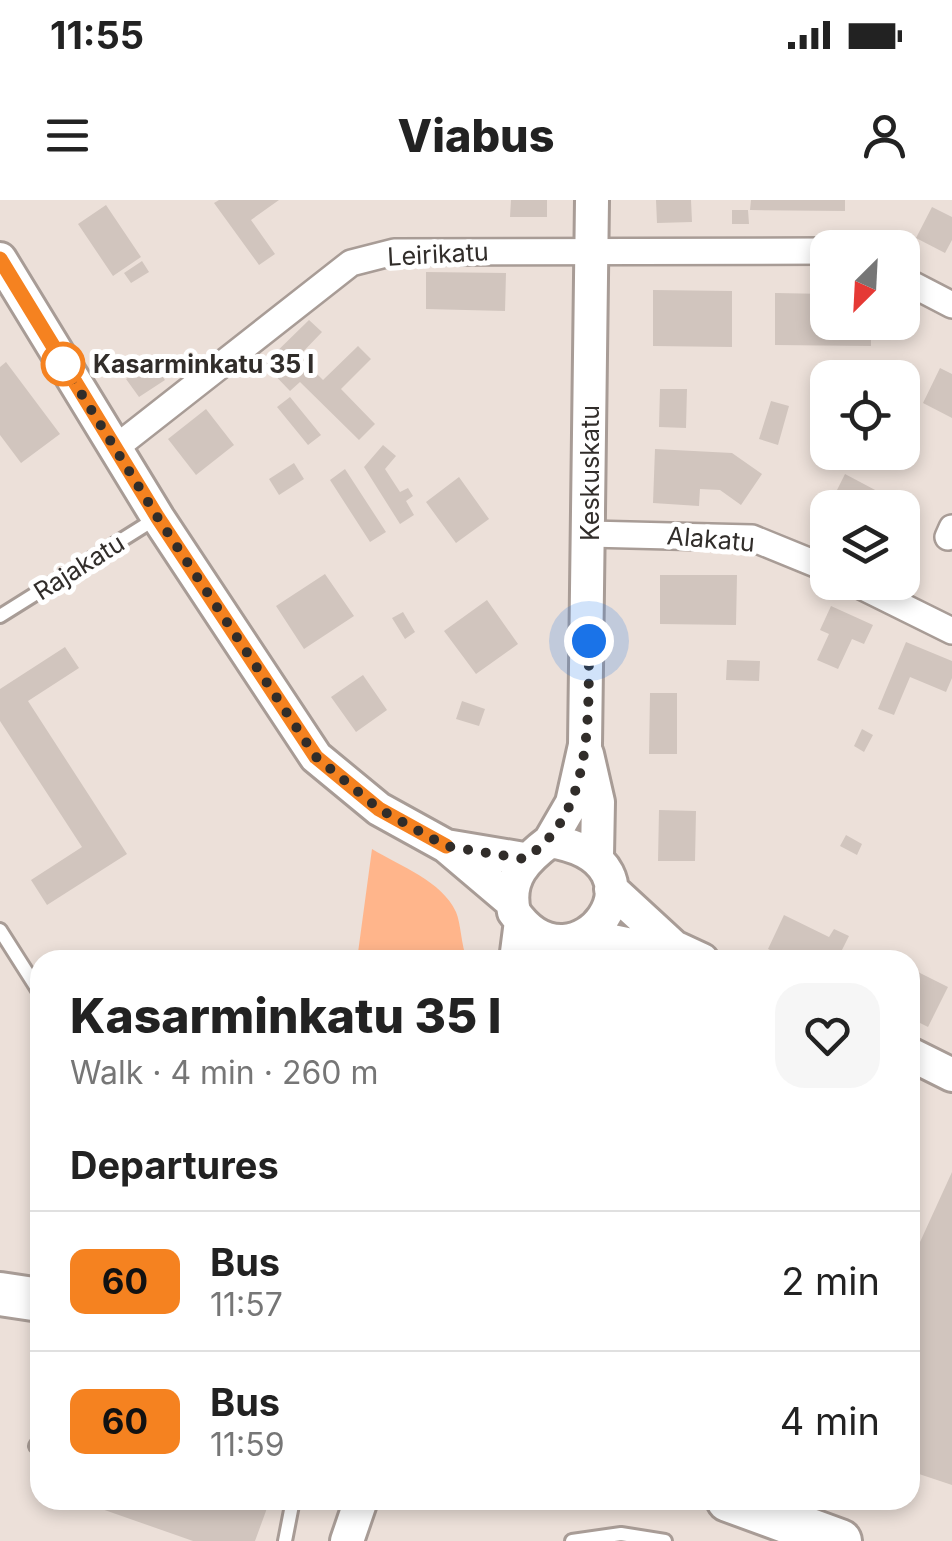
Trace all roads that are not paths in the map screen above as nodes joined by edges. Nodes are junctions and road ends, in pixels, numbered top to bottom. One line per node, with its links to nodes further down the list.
1 (592, 200): 2 (street, Keskuskatu)
2 (591, 249): 3 (street, Leirikatu); 7 (street, Leirikatu); 9 (street, Keskuskatu)
3 (810, 251)
4 (0, 259): 7 (street)
5 (920, 289): 6 (street)
6 (952, 306)
7 (114, 449): 8 (street)
8 (158, 518): 12 (lane, Rajakatu); 15 (street)
9 (589, 534): 10 (street, Alakatu); 14 (street, Keskuskatu)
10 (810, 562)
11 (890, 600): 13 (street)
12 (0, 616)
13 (952, 631)
14 (585, 745): 16 (street, Keskuskatu); 17 (street, Keskuskatu)
15 (446, 846): 16 (street); 19 (street)
16 (537, 850): 17 (street); 19 (street)
17 (597, 856): 18 (street)
18 (611, 889): 21 (street); 24 (street)
19 (516, 912): 21 (street); 22 (street)
20 (0, 930): 25 (lane)
21 (572, 945): 23 (street)
22 (516, 950)
23 (662, 950)
24 (683, 950)
25 (30, 977)
26 (920, 1059): 27 (street)
27 (952, 1075)
28 (0, 1294): 29 (highway)
29 (30, 1298)
30 (291, 1510): 33 (lane)
31 (357, 1510): 34 (street)
32 (755, 1510): 37 (highway)
33 (285, 1541)
34 (347, 1541)
35 (572, 1541): 36 (lane)
36 (665, 1541)
37 (840, 1541)

